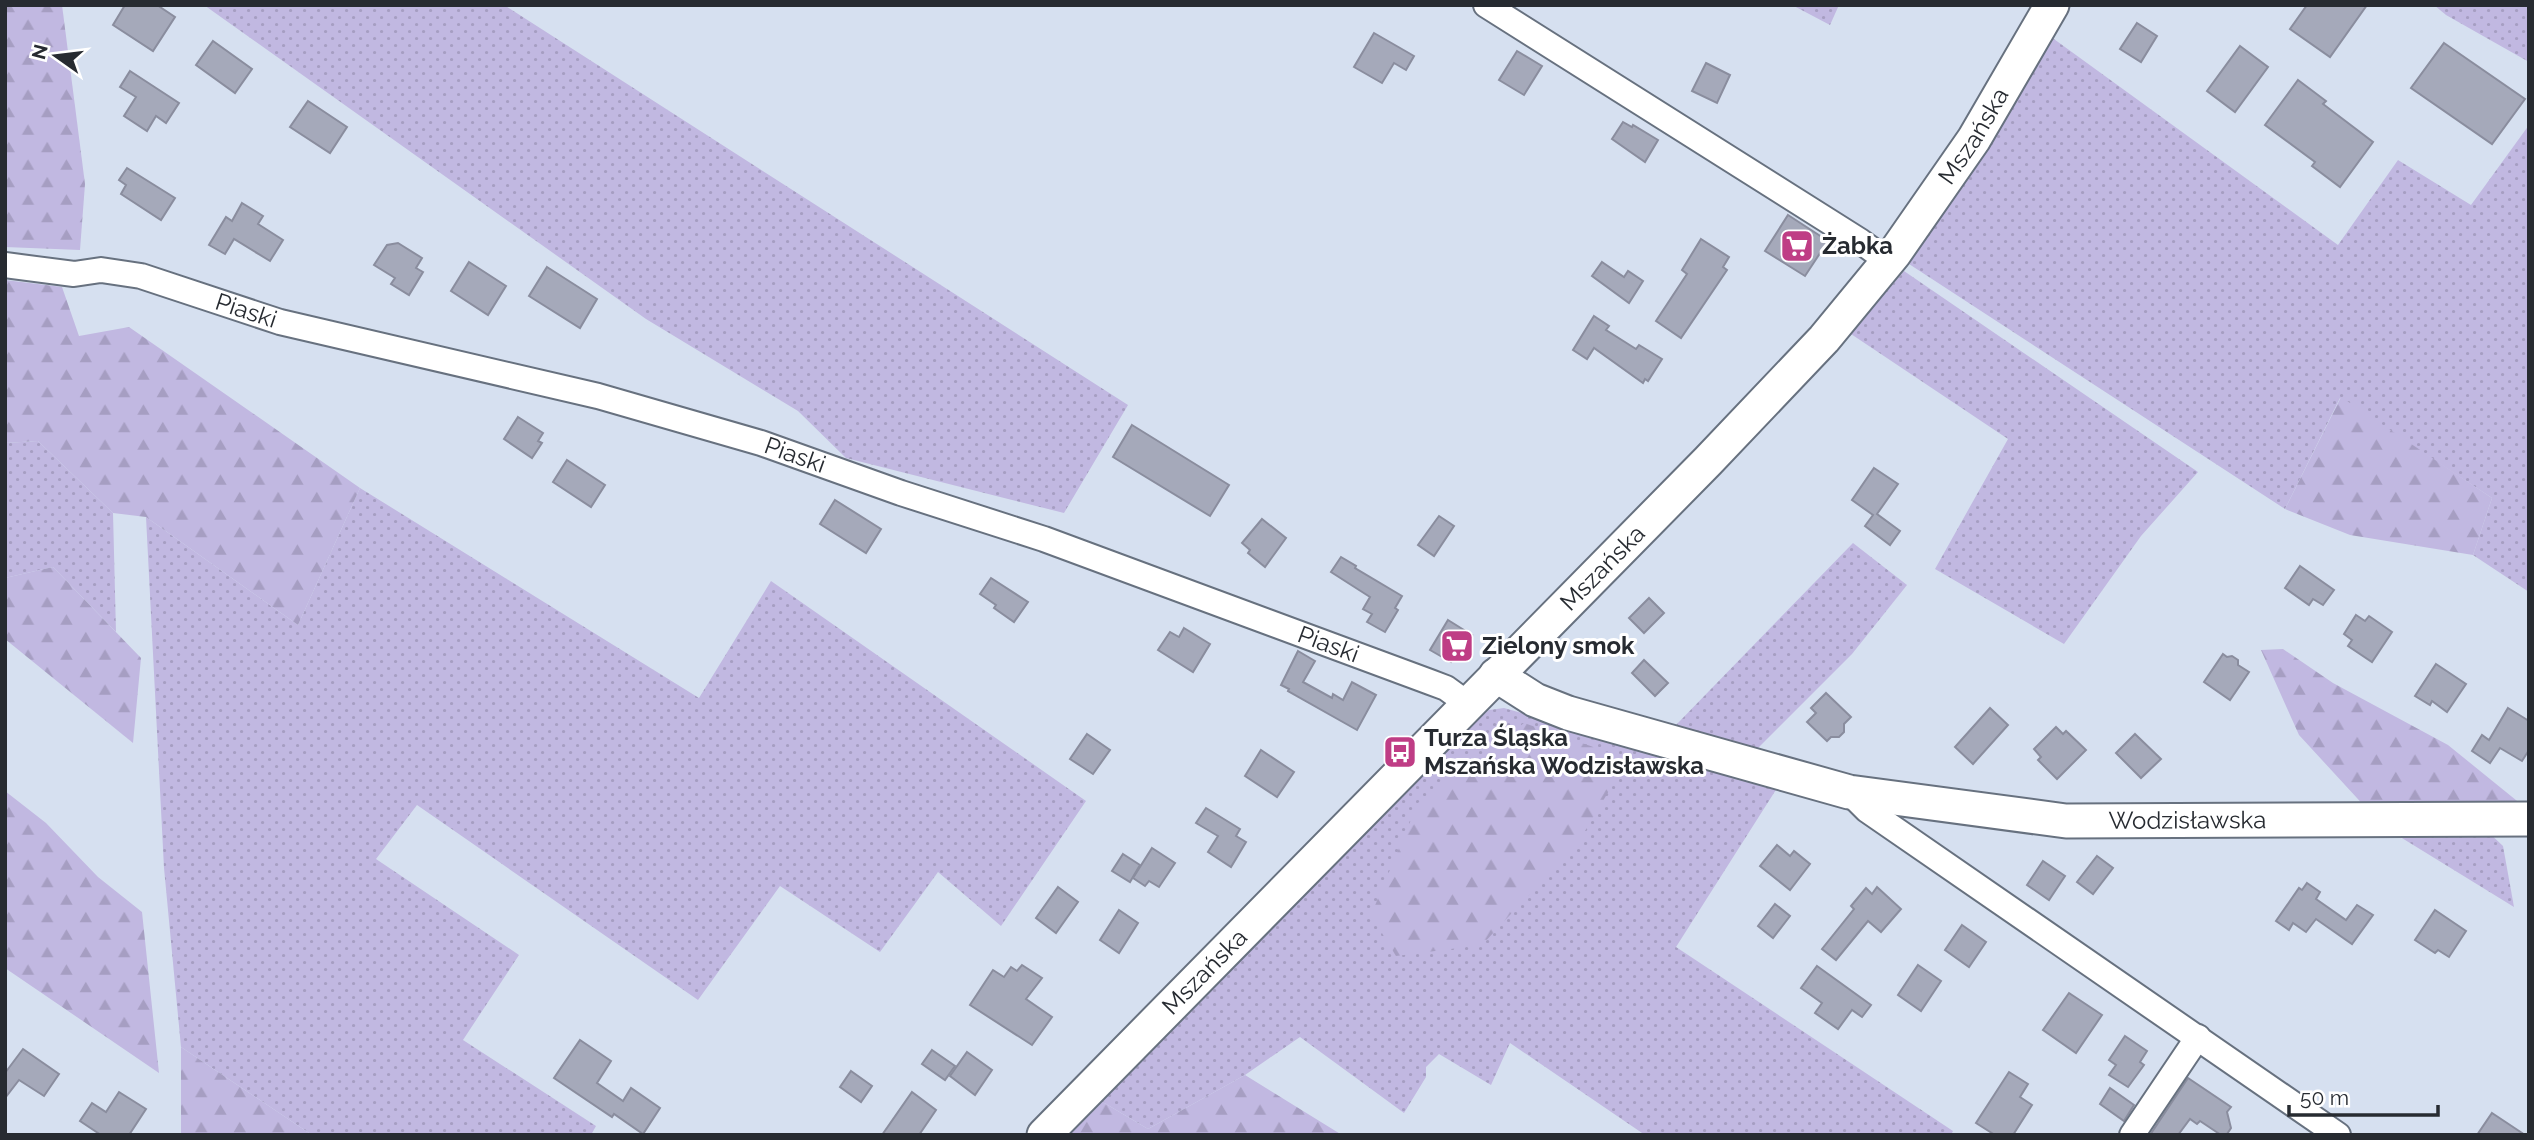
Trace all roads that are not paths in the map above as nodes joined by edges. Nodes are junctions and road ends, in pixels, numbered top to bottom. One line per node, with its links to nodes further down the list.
1 (1486, 5): 3 (street)
2 (2052, 5): 3 (street, Mszańska)
3 (1889, 262): 5 (street, Mszańska)
4 (5, 265): 6 (street, Piaski)
5 (1496, 675): 6 (street, Mszańska); 7 (street, Wodzisławska)
6 (1468, 704): 10 (street, Mszańska)
7 (1849, 792): 8 (street, Wodzisławska); 9 (street, Wodzisławska)
8 (2529, 819)
9 (2198, 1037): 11 (street); 12 (street, Wodzisławska)
10 (1044, 1135)
11 (2132, 1135)
12 (2339, 1135)

